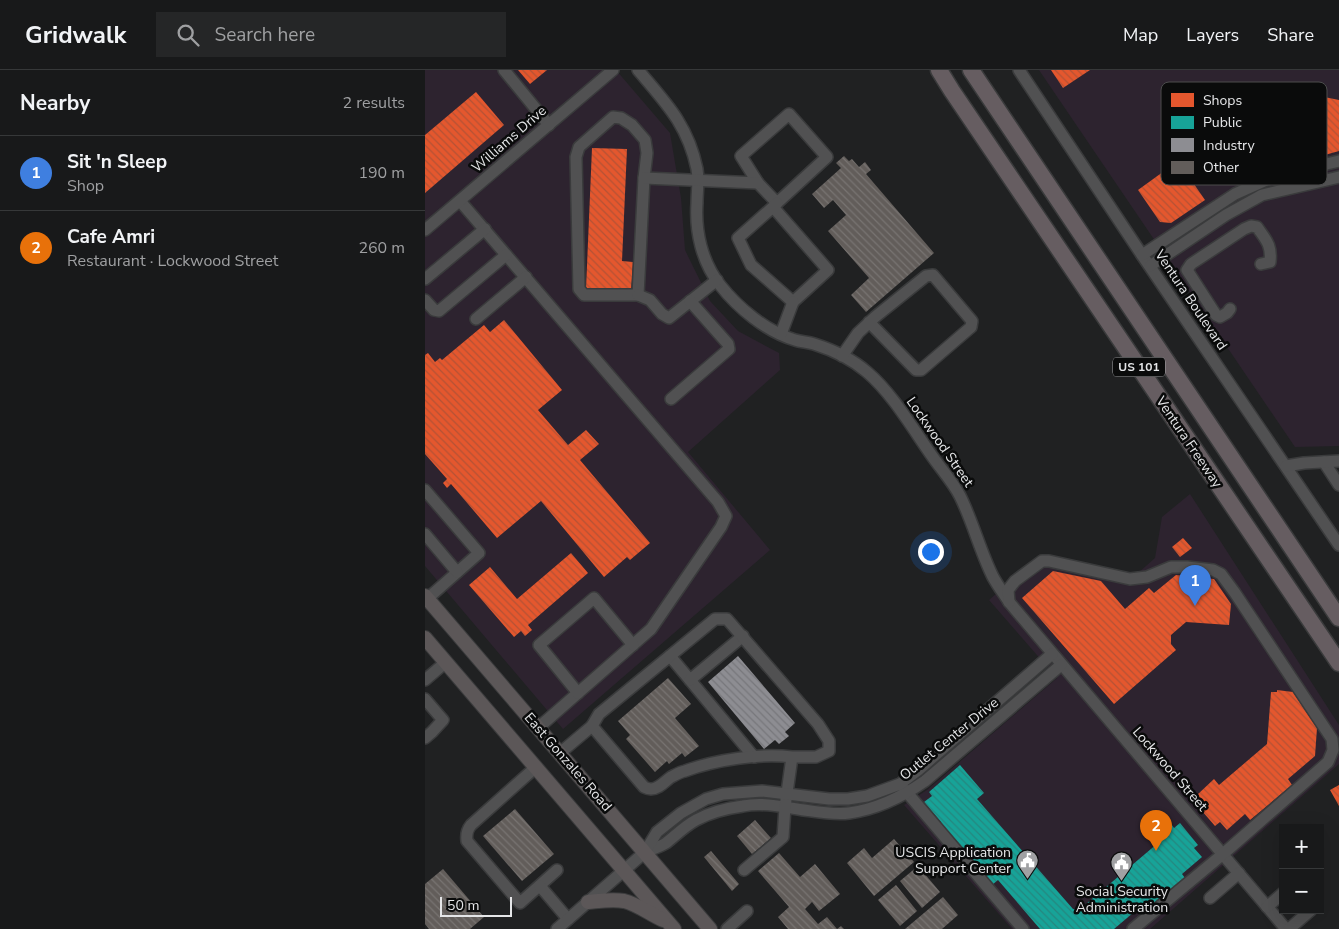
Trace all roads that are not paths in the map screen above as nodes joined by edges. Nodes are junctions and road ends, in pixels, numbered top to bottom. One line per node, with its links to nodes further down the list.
1 (504, 70): 7 (street)
2 (613, 70): 7 (street, Williams Drive)
3 (638, 70): 9 (street, Lockwood Street)
4 (939, 70): 53 (highway, Ventura Freeway / US 101)
5 (971, 70): 39 (highway, Ventura Freeway / US 101)
6 (1019, 70): 18 (street, Ventura Boulevard)
7 (549, 125): 13 (street, Williams Drive)
8 (644, 178): 9 (street); 24 (street); 24 (street)
9 (698, 179): 10 (street); 23 (street, Lockwood Street)
10 (758, 183): 14 (street); 14 (street)
11 (1255, 185): 18 (street)
12 (1307, 185): 20 (street)
13 (460, 200): 15 (street); 16 (street, Williams Drive)
14 (775, 205): 27 (street); 27 (street)
15 (485, 229): 17 (street); 22 (street)
16 (425, 230)
17 (506, 255): 21 (street); 25 (street)
18 (1142, 255): 20 (street, Ventura Boulevard)
19 (1261, 264): 28 (street)
20 (1150, 266): 36 (street, Ventura Boulevard)
21 (526, 277): 29 (street); 49 (street)
22 (425, 280)
23 (717, 280): 26 (street); 31 (street, Lockwood Street)
24 (638, 295): 26 (street)
25 (425, 300)
26 (690, 301): 33 (street)
27 (793, 302): 31 (street)
28 (1230, 309)
29 (476, 319)
30 (869, 322): 30 (street); 32 (street)
31 (781, 334): 32 (street, Lockwood Street)
32 (842, 356): 44 (street, Lockwood Street)
33 (671, 400)
34 (1339, 461): 35 (street)
35 (1324, 462): 36 (street); 37 (street)
36 (1286, 466): 41 (street, Ventura Boulevard)
37 (1339, 485)
38 (425, 490): 42 (street)
39 (1271, 517): 45 (highway); 46 (highway, Ventura Freeway / US 101)
40 (425, 534): 42 (street)
41 (1339, 545)
42 (457, 572): 43 (street)
43 (426, 597): 60 (main road, East Gonzales Road)
44 (1009, 602): 50 (street, Lockwood Street); 70 (street)
45 (1339, 606)
46 (1339, 618)
47 (743, 636): 51 (street); 56 (street); 64 (street)
48 (425, 638): 52 (main road, East Gonzales Road)
49 (633, 645): 57 (street); 57 (street)
50 (1052, 654): 54 (street, Lockwood Street); 66 (street, Outlet Center Drive)
51 (670, 656): 56 (street); 59 (street)
52 (446, 662): 55 (street); 65 (main road, East Gonzales Road)
53 (1339, 663)
54 (1061, 665): 67 (street, Outlet Center Drive); 70 (street, Lockwood Street)
55 (425, 680)
56 (690, 680): 63 (street)
57 (578, 693): 60 (street)
58 (425, 699): 61 (street)
59 (591, 726): 62 (street); 63 (street)
60 (538, 728): 62 (main road, East Gonzales Road)
61 (425, 738)
62 (560, 753): 69 (main road, East Gonzales Road)
63 (754, 757): 64 (street)
64 (792, 757): 68 (street)
65 (535, 767): 72 (main road, East Gonzales Road); 75 (street)
66 (900, 784): 67 (street); 68 (street, Outlet Center Drive)
67 (907, 794): 68 (street, Outlet Center Drive); 87 (street)
68 (786, 801): 69 (street, Outlet Center Drive); 73 (street)
69 (645, 852): 72 (street, Outlet Center Drive); 85 (main road, East Gonzales Road)
70 (1223, 854): 74 (street, Lockwood Street); 88 (street)
71 (557, 870): 75 (street)
72 (624, 870): 78 (street, Outlet Center Drive); 83 (main road, East Gonzales Road)
73 (744, 870)
74 (1239, 873): 77 (street); 79 (street, Lockwood Street)
75 (540, 886): 82 (street)
76 (1279, 896): 79 (street)
77 (1210, 898)
78 (588, 902): 82 (street, Outlet Center Drive); 83 (main road)
79 (1267, 907): 89 (street, Lockwood Street)
80 (747, 911): 86 (street)
81 (1306, 914): 89 (street)
82 (568, 920): 84 (street, Outlet Center Drive)
83 (672, 927)
84 (557, 929)
85 (710, 929)
86 (727, 929)
87 (1023, 929)
88 (1133, 929)
89 (1288, 929)

